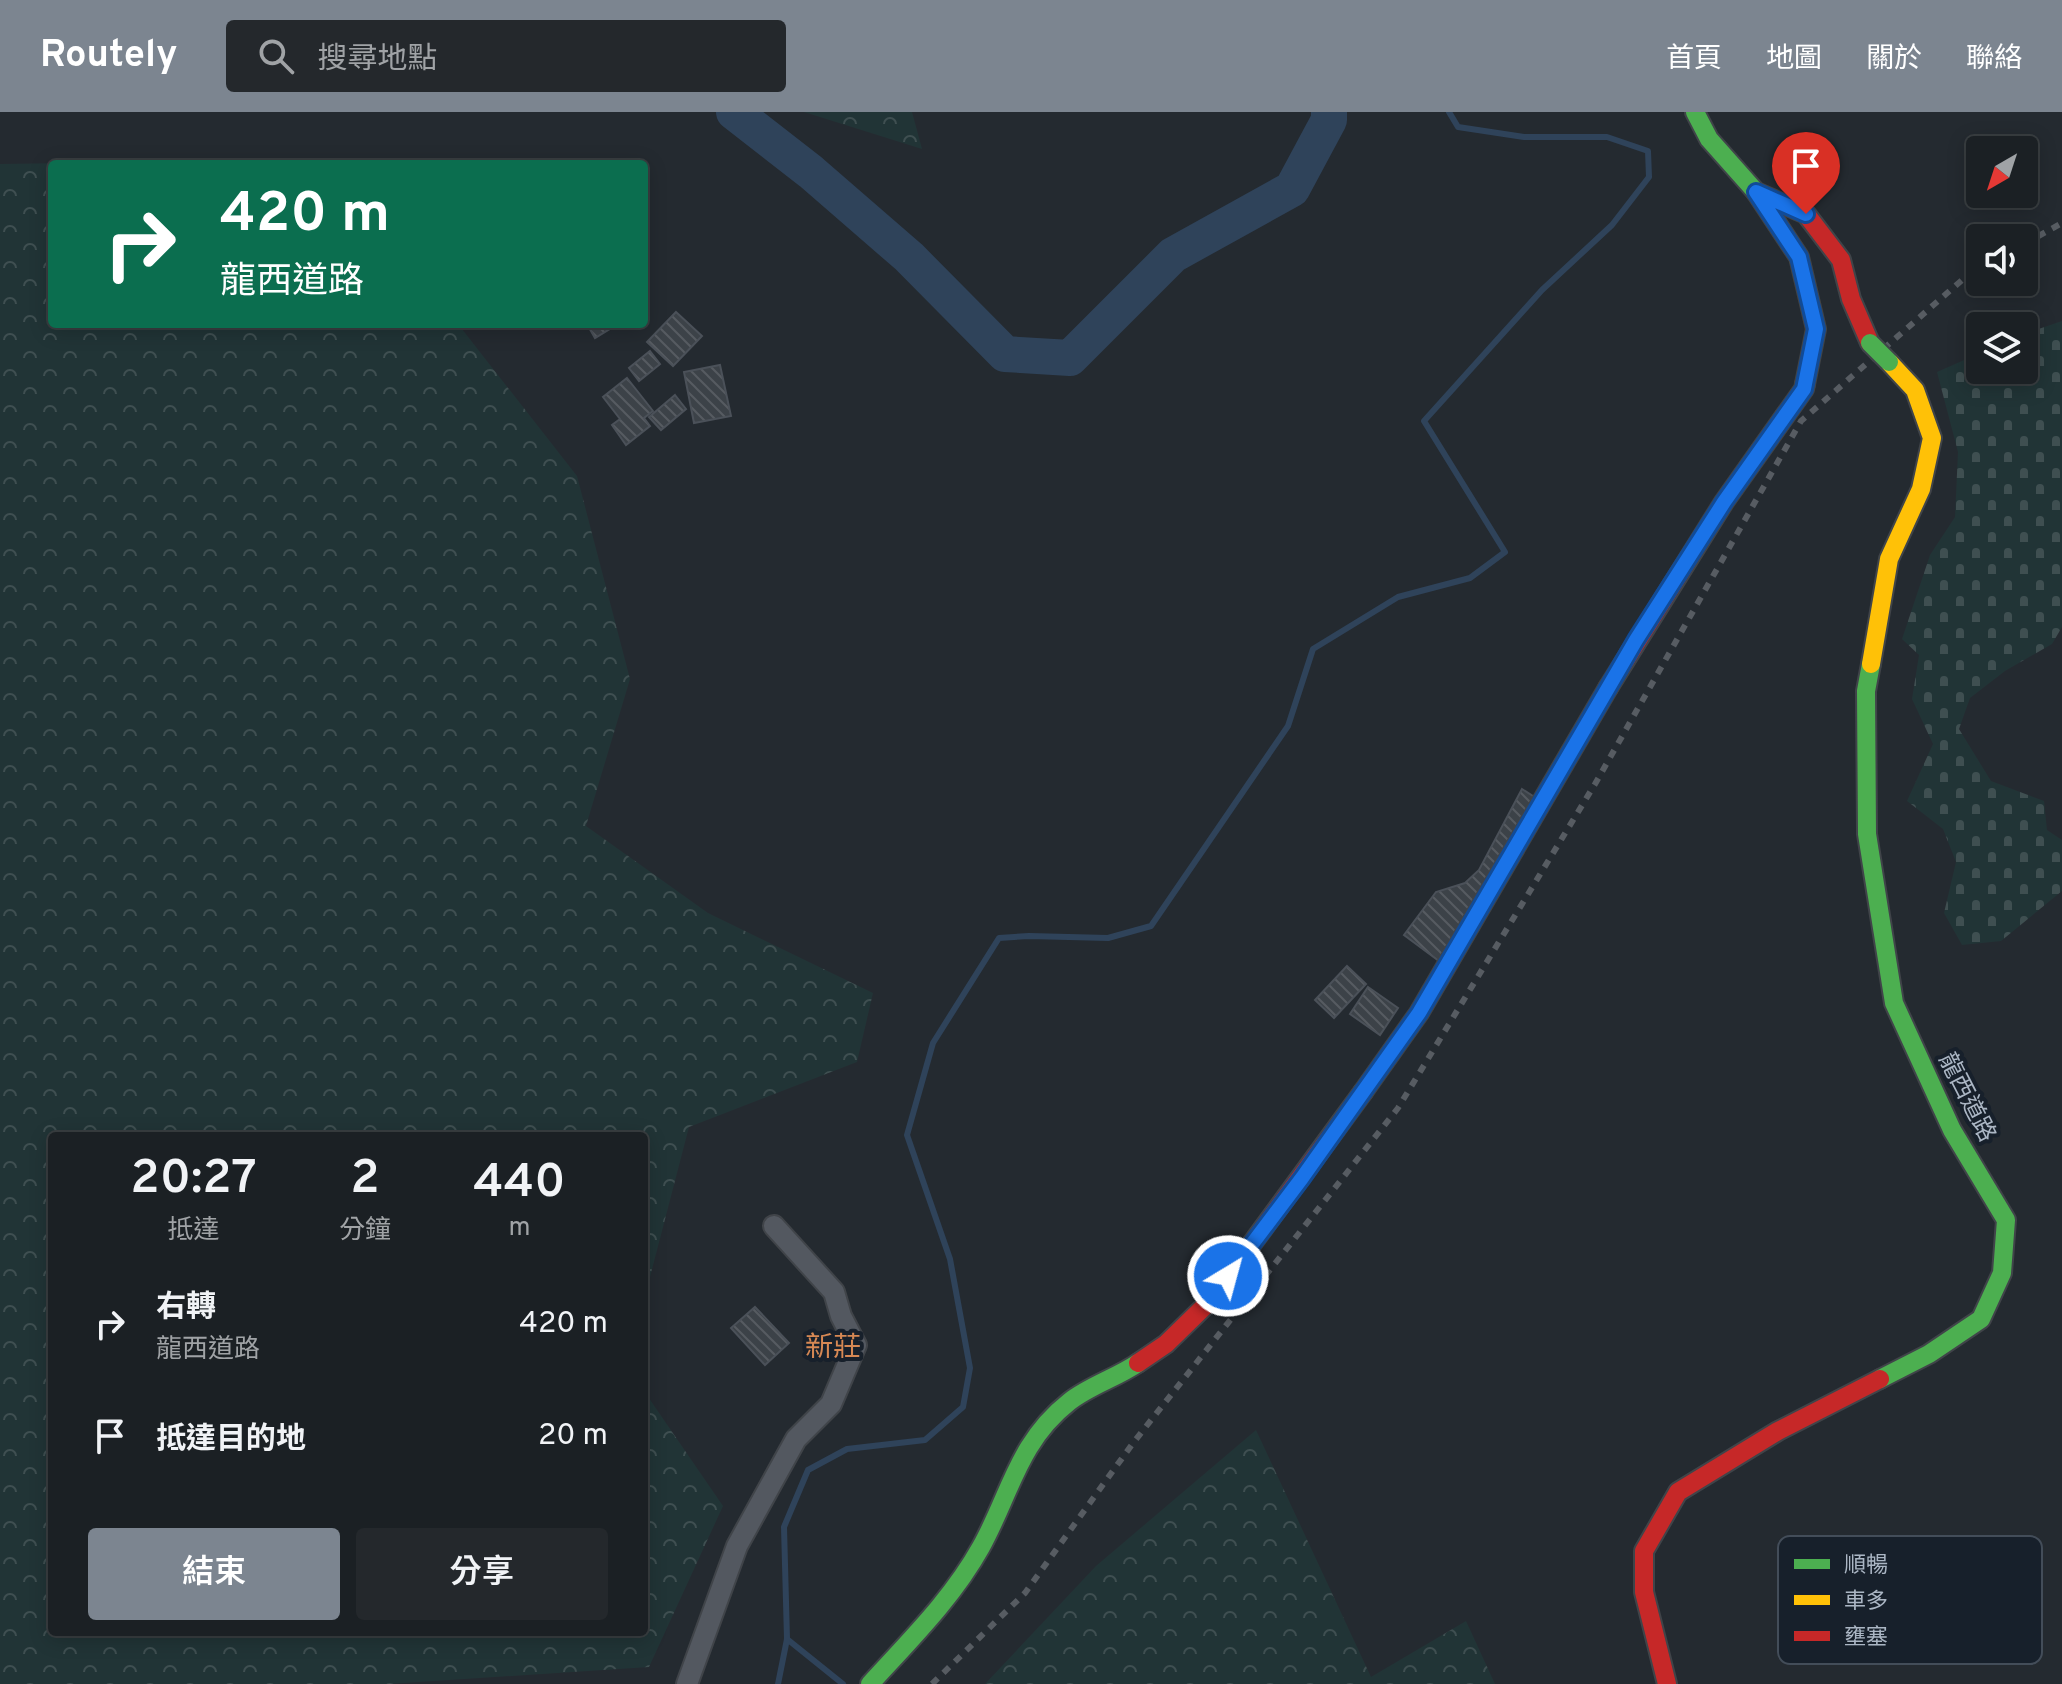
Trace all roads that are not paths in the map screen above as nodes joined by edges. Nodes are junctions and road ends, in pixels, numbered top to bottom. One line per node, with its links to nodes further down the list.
1 (1695, 112): 2 (street)
2 (1756, 192): 5 (street); 6 (street, 龍西道路, bridge)
3 (774, 1226): 4 (street)
4 (687, 1684)
5 (870, 1684)
6 (1667, 1684)

